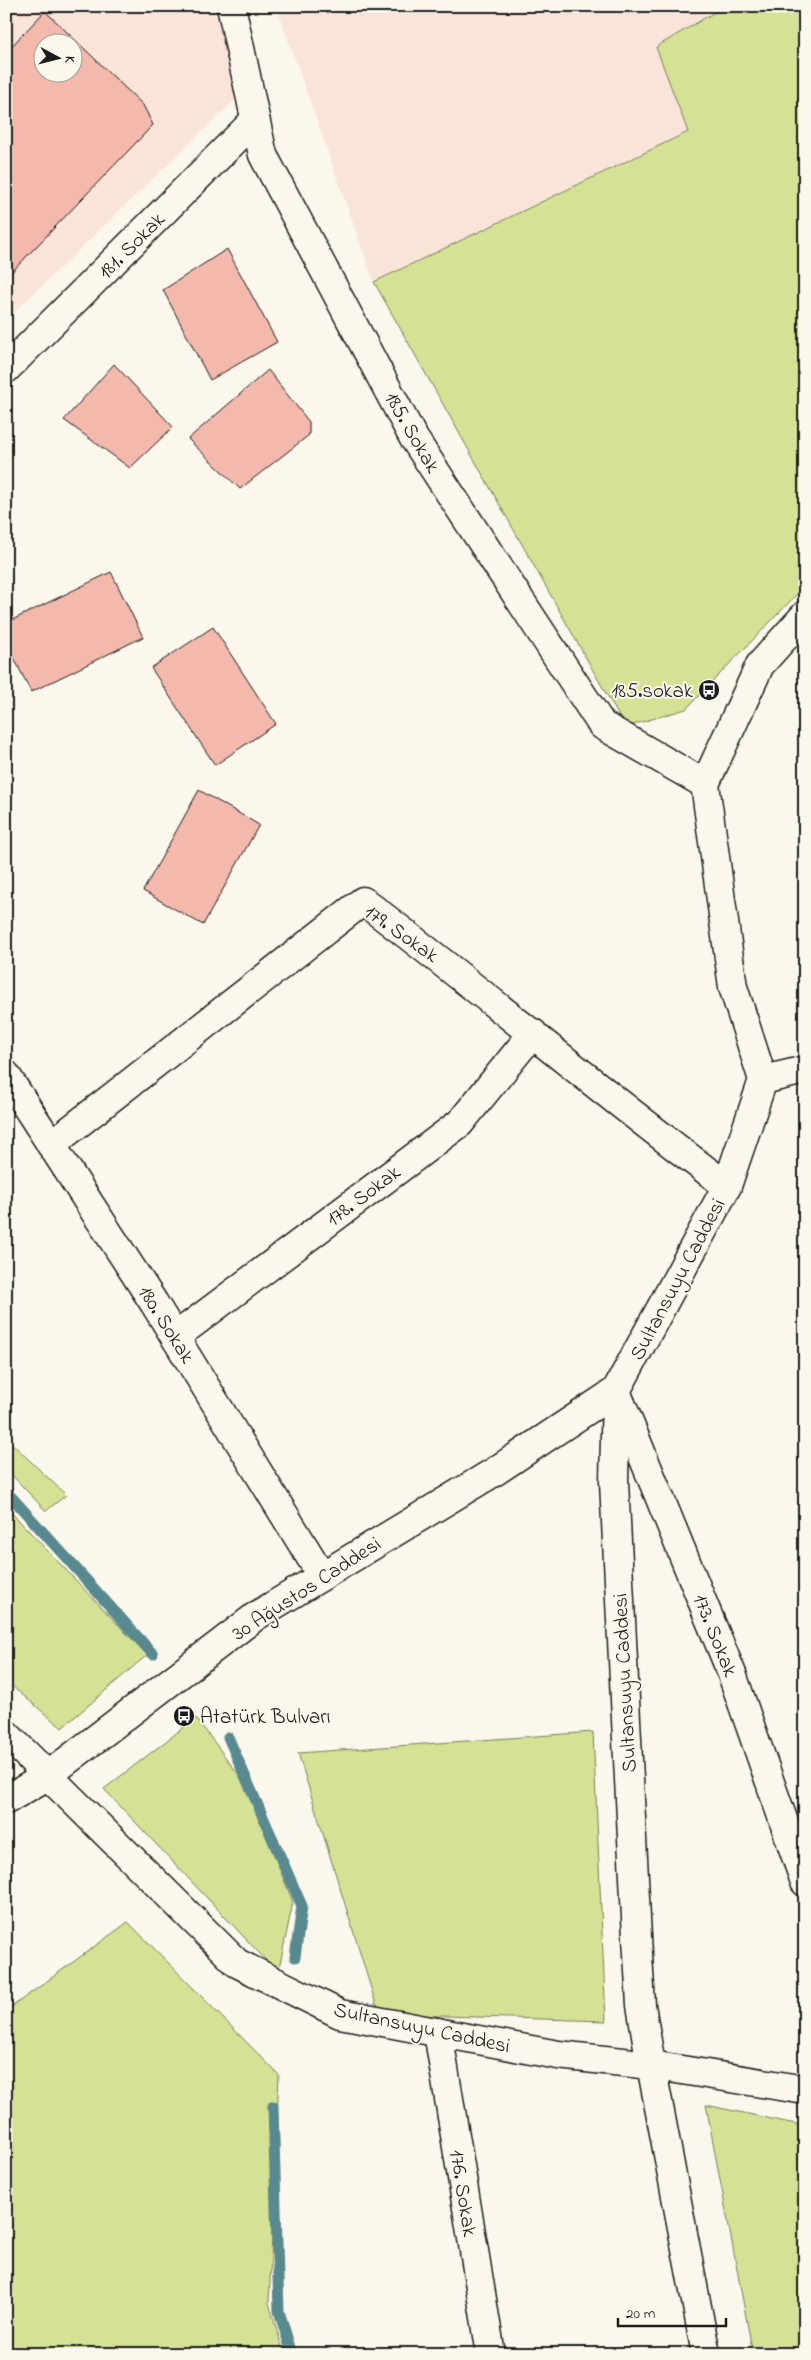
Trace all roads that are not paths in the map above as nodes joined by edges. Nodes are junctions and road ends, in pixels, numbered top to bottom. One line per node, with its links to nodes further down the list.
1 (231, 6): 2 (street, 185. Sokak)
2 (255, 120): 3 (street, 181. Sokak); 5 (street, 185. Sokak)
3 (6, 369)
4 (805, 615): 5 (street)
5 (705, 784): 9 (street)
6 (533, 1033): 10 (street, 179. Sokak); 11 (street, 179. Sokak); 12 (street, 178. Sokak)
7 (805, 1070): 9 (street)
8 (6, 1075): 10 (street, 180. Sokak)
9 (763, 1080): 11 (street, Sultansuyu Caddesi)
10 (52, 1145): 12 (street, 180. Sokak)
11 (727, 1186): 13 (street, Sultansuyu Caddesi)
12 (176, 1337): 14 (street, 180. Sokak)
13 (616, 1391): 14 (street, 30 Ağustos Caddesi); 18 (street, 173. Sokak); 20 (street, Sultansuyu Caddesi)
14 (322, 1576): 16 (street, 30 Ağustos Caddesi)
15 (6, 1734): 16 (street, Sultansuyu Caddesi)
16 (47, 1776): 17 (street, 30 Ağustos Caddesi); 19 (street, Sultansuyu Caddesi)
17 (6, 1800)
18 (805, 1882)
19 (438, 2032): 20 (street, Sultansuyu Caddesi); 22 (street, 176. Sokak)
20 (651, 2065): 21 (street); 23 (street)
21 (805, 2090)
22 (491, 2354)
23 (706, 2354)

